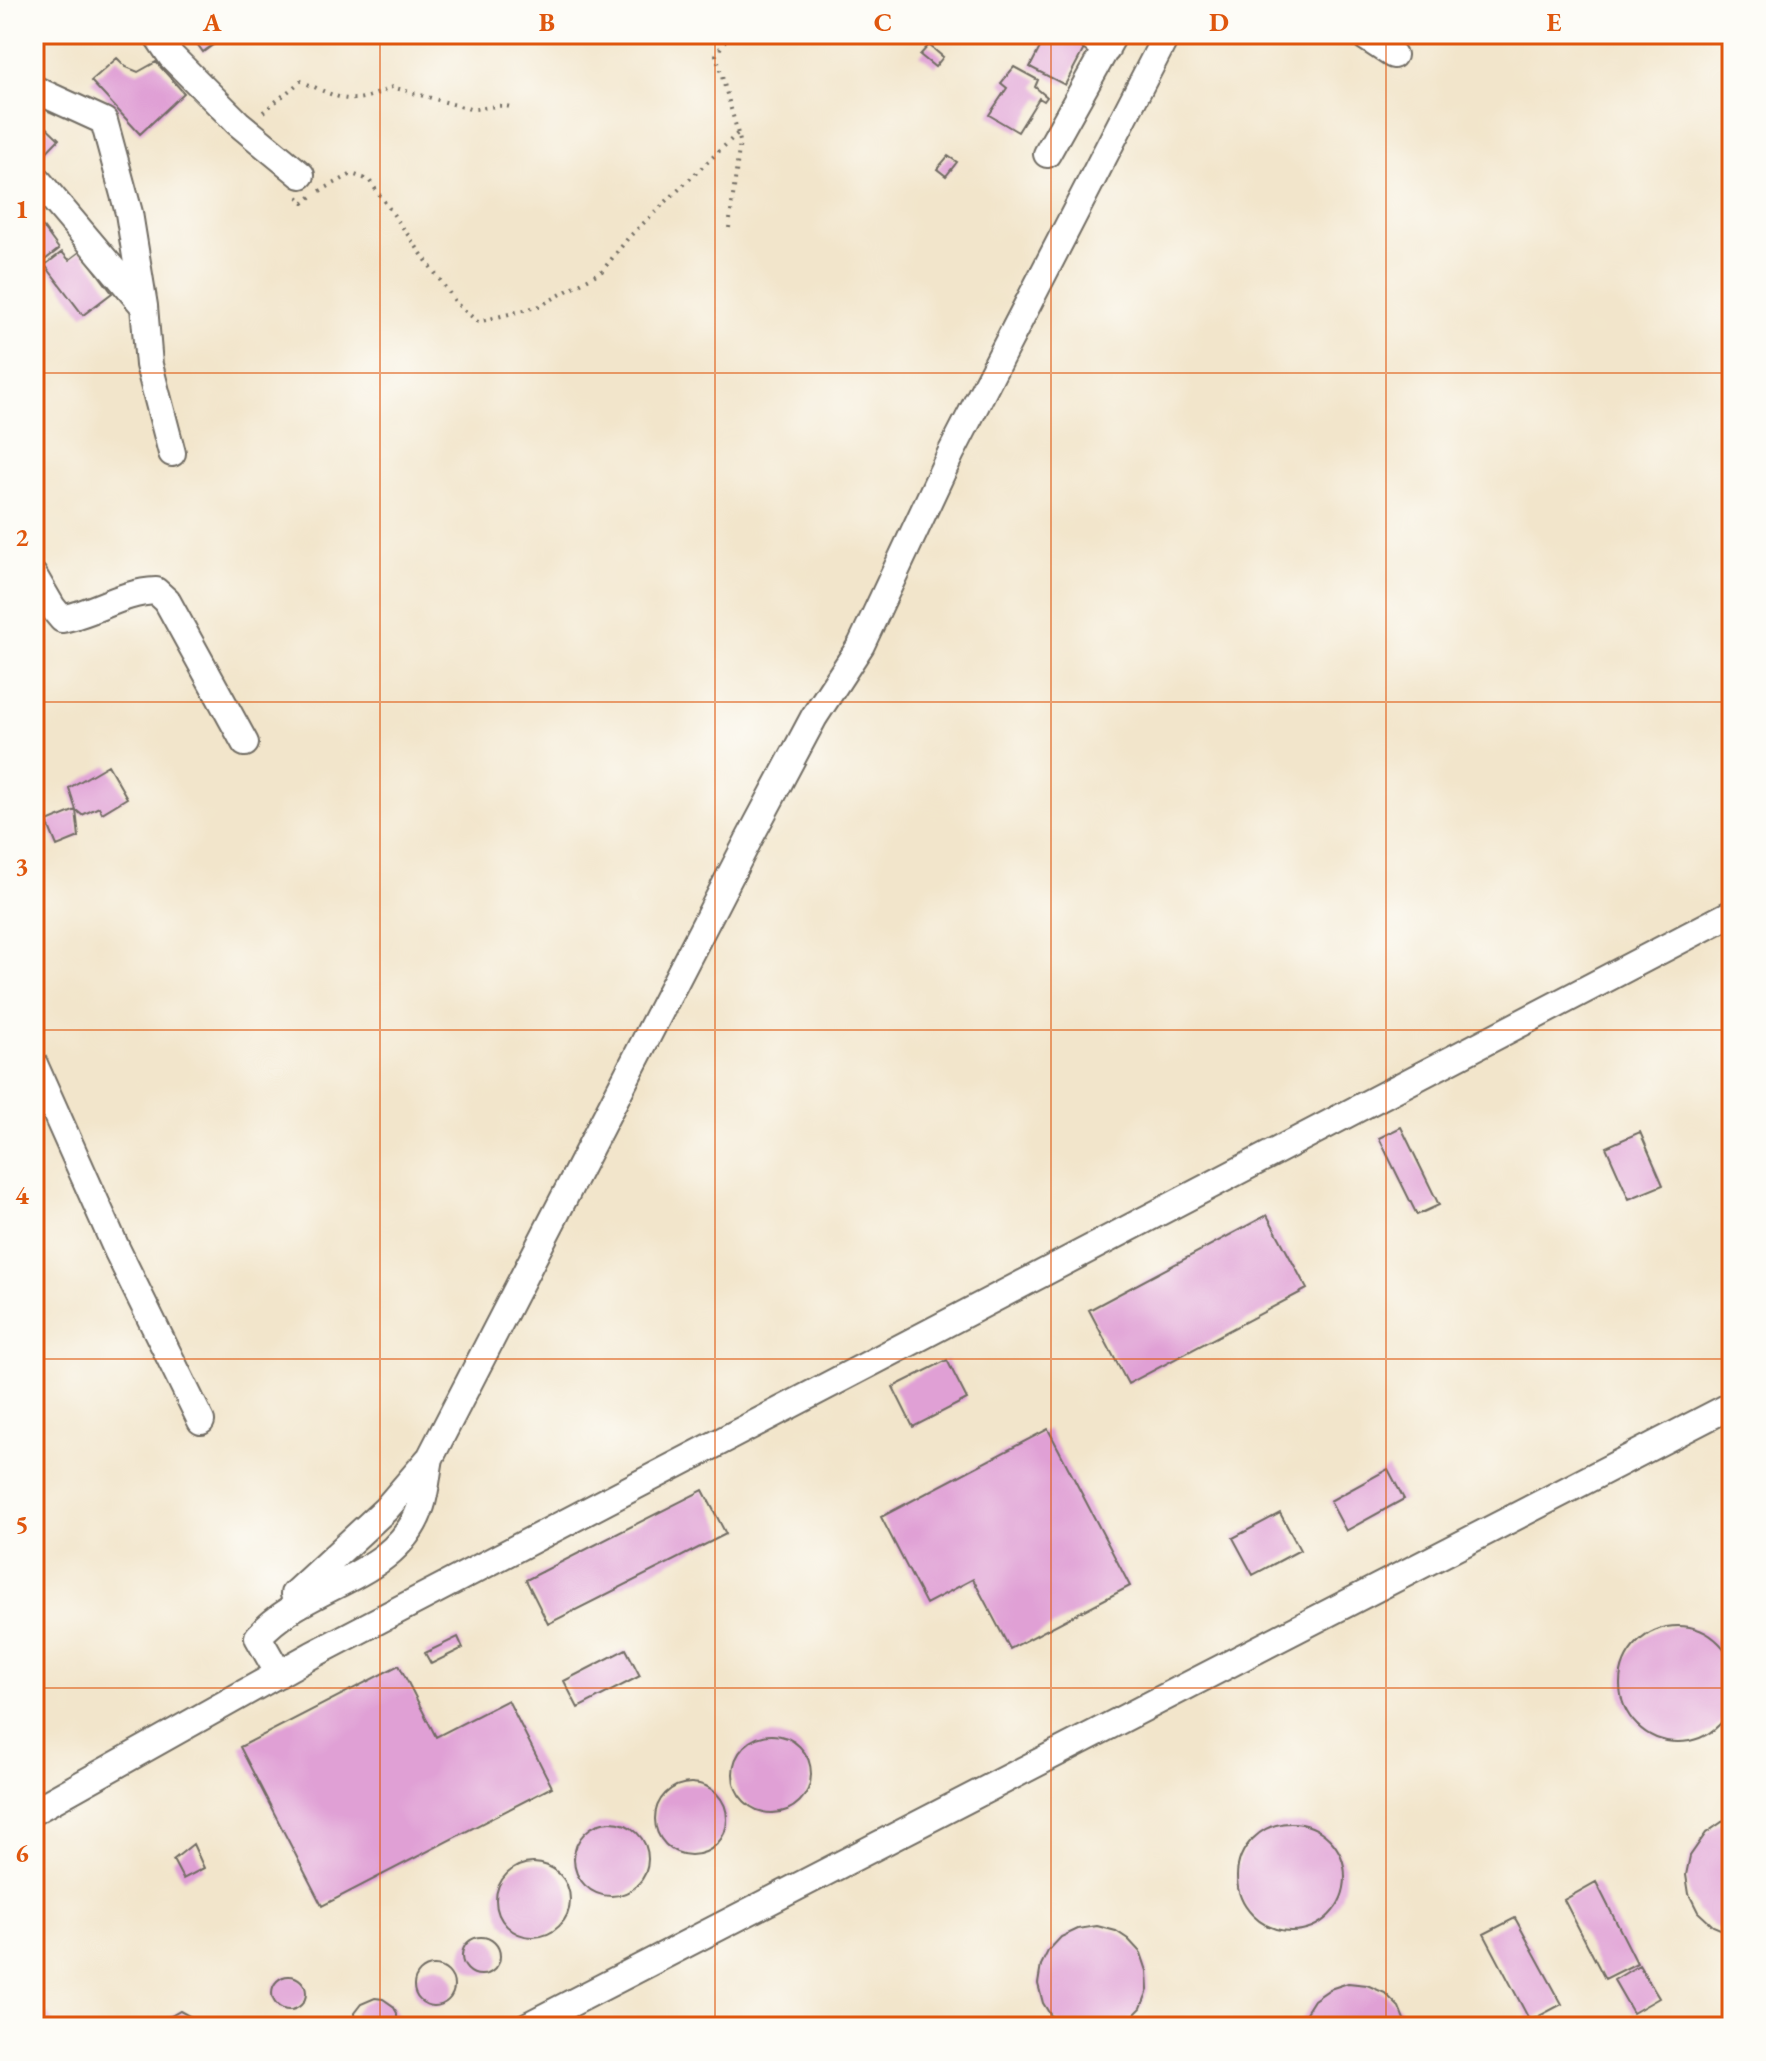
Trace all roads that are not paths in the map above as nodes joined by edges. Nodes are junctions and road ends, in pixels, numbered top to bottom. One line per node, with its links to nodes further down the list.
1 (156, 34): 8 (street)
2 (1167, 34): 18 (street)
3 (1361, 34): 5 (street)
4 (1103, 39): 7 (street)
5 (1393, 55)
6 (34, 89): 10 (street)
7 (1047, 154)
8 (301, 175)
9 (34, 176): 10 (street)
10 (144, 306): 11 (street)
11 (172, 453)
12 (34, 576): 13 (street)
13 (245, 743)
14 (1732, 913): 18 (street)
15 (34, 1064): 17 (street)
16 (1732, 1405): 20 (street)
17 (201, 1421)
18 (279, 1674): 19 (street)
19 (34, 1811)
20 (525, 2027)

